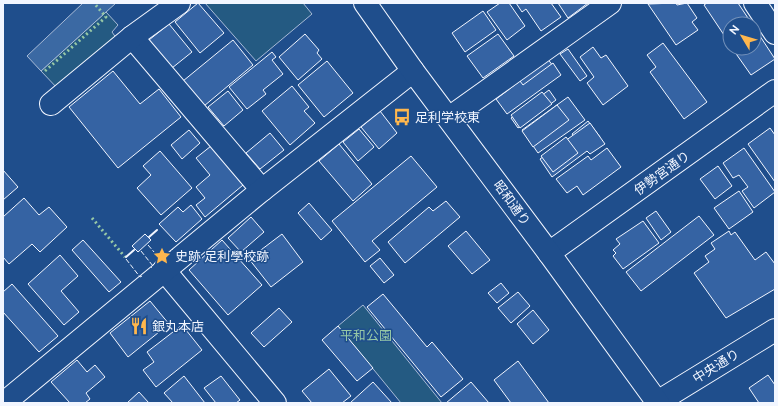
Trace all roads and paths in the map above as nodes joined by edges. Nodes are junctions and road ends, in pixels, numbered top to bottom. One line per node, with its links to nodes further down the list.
1 (179, 3): 6 (main road)
2 (365, 3): 7 (main road, 昭和通り)
3 (610, 3): 10 (main road)
4 (755, 3): 5 (main road)
5 (775, 33)
6 (132, 37): 9 (main road); 11 (main road)
7 (413, 71): 10 (main road, 昭和通り); 11 (main road)
8 (775, 91): 12 (main road, 伊勢宮通り)
9 (51, 104)
10 (449, 118): 12 (main road, 昭和通り)
11 (262, 190): 13 (main road)
12 (550, 253): 17 (main road, 昭和通り)
13 (164, 270): 15 (main road); 16 (main road)
14 (775, 330): 17 (main road, 中央通り)
15 (4, 403)
16 (275, 403)
17 (658, 403)

